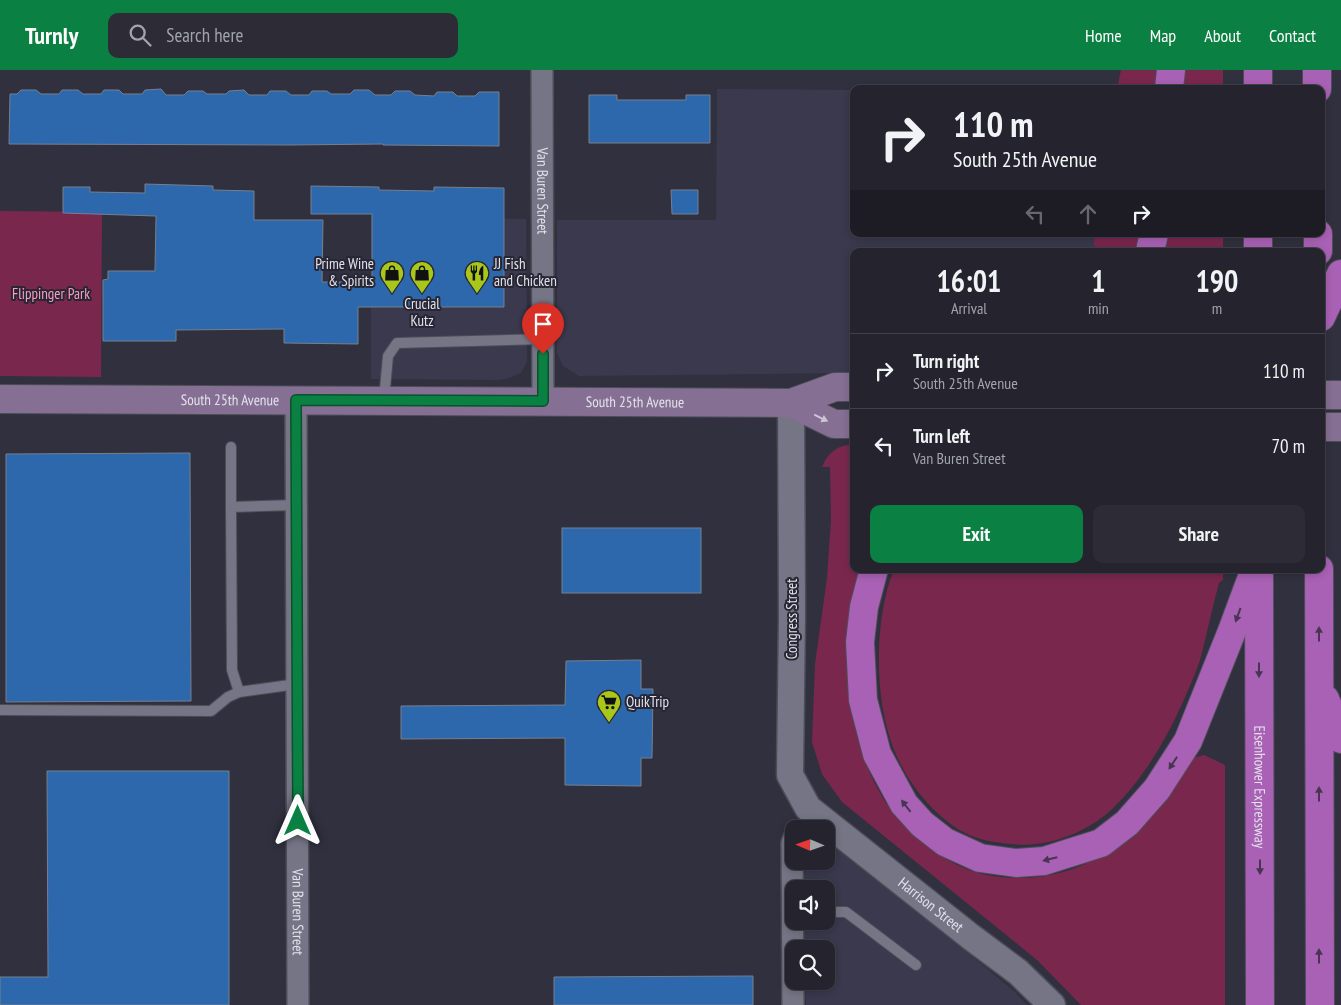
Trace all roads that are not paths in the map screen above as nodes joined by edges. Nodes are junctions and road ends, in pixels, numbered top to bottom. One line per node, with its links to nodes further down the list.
1 (542, 70): 10 (street, Van Buren Street)
2 (1171, 70): 5 (highway)
3 (1258, 70): 6 (highway)
4 (1317, 70): 7 (highway)
5 (1169, 85)
6 (1258, 85)
7 (1318, 85)
8 (1341, 274): 9 (highway)
9 (1325, 308)
10 (543, 339): 16 (lane); 17 (street, Van Buren Street)
11 (850, 387): 18 (main road, South 25th Avenue)
12 (1325, 395): 13 (main road)
13 (1341, 395)
14 (0, 399): 15 (main road, South 25th Avenue)
15 (296, 400): 16 (main road, South 25th Avenue); 23 (street, Van Buren Street)
16 (384, 400): 17 (main road, South 25th Avenue)
17 (543, 401): 18 (main road, South 25th Avenue)
18 (791, 403): 19 (main road, South 25th Avenue, one-way to 19); 34 (street, Congress Street)
19 (850, 424)
20 (1325, 427): 21 (main road)
21 (1341, 427)
22 (231, 446): 24 (lane)
23 (296, 505): 24 (lane); 30 (street, Van Buren Street)
24 (231, 507): 31 (lane)
25 (873, 573): 26 (highway, one-way to 25)
26 (1254, 573)
27 (1259, 573): 41 (highway, Eisenhower Expressway, one-way to 41)
28 (1318, 573): 29 (highway, one-way to 28)
29 (1319, 683): 33 (highway); 42 (highway, one-way to 29)
30 (296, 684): 31 (lane); 38 (street, Van Buren Street)
31 (239, 692): 32 (lane)
32 (0, 710)
33 (1341, 739)
34 (803, 818): 40 (street, Harrison Street)
35 (835, 912): 37 (lane)
36 (793, 930): 39 (street)
37 (916, 965)
38 (298, 1005)
39 (793, 1005)
40 (1052, 1005)
41 (1260, 1005)
42 (1320, 1005)

